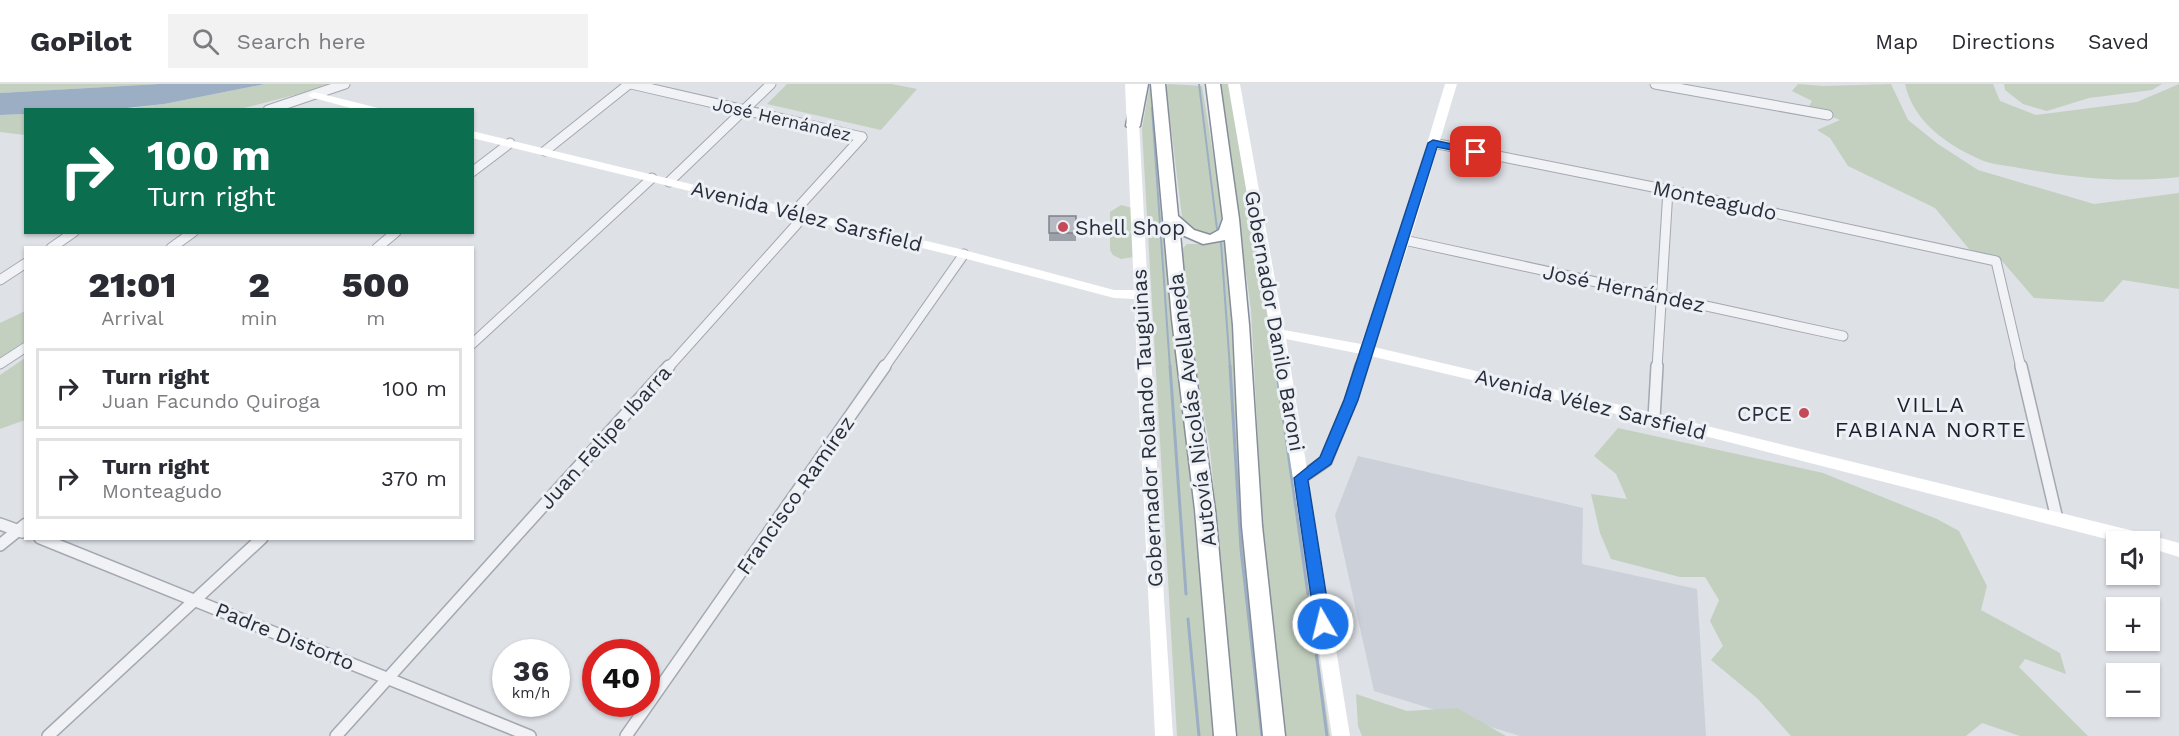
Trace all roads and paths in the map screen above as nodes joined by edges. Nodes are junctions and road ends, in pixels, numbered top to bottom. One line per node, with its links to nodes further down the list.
1 (345, 84): 11 (street)
2 (630, 84): 14 (street, José Hernández); 21 (street)
3 (771, 84): 14 (street)
4 (1131, 84): 16 (street, Gobernador Rolando Tauguinas)
5 (1141, 84): 16 (highway)
6 (1234, 84): 41 (street, Gobernador Danilo Baroni)
7 (1451, 84): 20 (street)
8 (1655, 84): 15 (street)
9 (1160, 87): 27 (highway, Autovía Nicolás Avellaneda)
10 (1211, 88): 28 (highway)
11 (314, 95): 12 (street); 13 (street)
12 (272, 108)
13 (366, 108)
14 (741, 111): 18 (street, José Hernández); 24 (street)
15 (1828, 115)
16 (1133, 126): 39 (street, Gobernador Rolando Tauguinas)
17 (474, 134): 19 (street, Avenida Vélez Sarsfield)
18 (862, 137): 26 (street, Juan Felipe Ibarra)
19 (510, 143): 21 (street, Avenida Vélez Sarsfield); 22 (street)
20 (1433, 143): 25 (street, Monteagudo); 32 (street)
21 (545, 151): 23 (street, Avenida Vélez Sarsfield)
22 (474, 170)
23 (652, 178): 24 (street, Avenida Vélez Sarsfield); 43 (street)
24 (669, 182): 26 (street, Avenida Vélez Sarsfield)
25 (1668, 190): 40 (street); 49 (street, Monteagudo)
26 (793, 213): 36 (street, Avenida Vélez Sarsfield); 59 (street, Juan Felipe Ibarra)
27 (1169, 216): 28 (highway); 65 (highway, Autovía Nicolás Avellaneda)
28 (1231, 219): 66 (highway)
29 (71, 234): 33 (street)
30 (191, 234): 34 (street)
31 (394, 234): 35 (street)
32 (1404, 240): 40 (street, José Hernández); 45 (street)
33 (54, 246)
34 (174, 246)
35 (379, 246)
36 (964, 254): 39 (street, Avenida Vélez Sarsfield); 63 (street, Francisco Ramírez)
37 (24, 264): 38 (street)
38 (0, 280)
39 (1141, 295): 64 (street, Gobernador Rolando Tauguinas)
40 (1661, 297): 42 (street, José Hernández); 47 (street)
41 (1278, 334): 45 (street, Avenida Vélez Sarsfield); 48 (street, Gobernador Danilo Baroni)
42 (1843, 336)
43 (474, 342)
44 (24, 348): 46 (street)
45 (1366, 350): 47 (street, Avenida Vélez Sarsfield); 48 (street)
46 (0, 364)
47 (1654, 418): 49 (street, Avenida Vélez Sarsfield)
48 (1301, 478): 67 (street, Gobernador Danilo Baroni)
49 (2057, 519): 52 (street, Avenida Vélez Sarsfield)
50 (0, 524): 51 (street)
51 (23, 529): 55 (street)
52 (2106, 531)
53 (45, 540): 58 (street, Padre Distorto)
54 (260, 540): 58 (street)
55 (0, 544)
56 (2160, 545): 57 (street, Avenida Vélez Sarsfield)
57 (2179, 550)
58 (196, 600): 59 (street, Padre Distorto); 60 (street)
59 (388, 678): 61 (street, Juan Felipe Ibarra); 62 (street, Padre Distorto)
60 (48, 736)
61 (336, 736)
62 (530, 736)
63 (626, 736)
64 (1164, 736)
65 (1225, 736)
66 (1274, 736)
67 (1341, 736)

